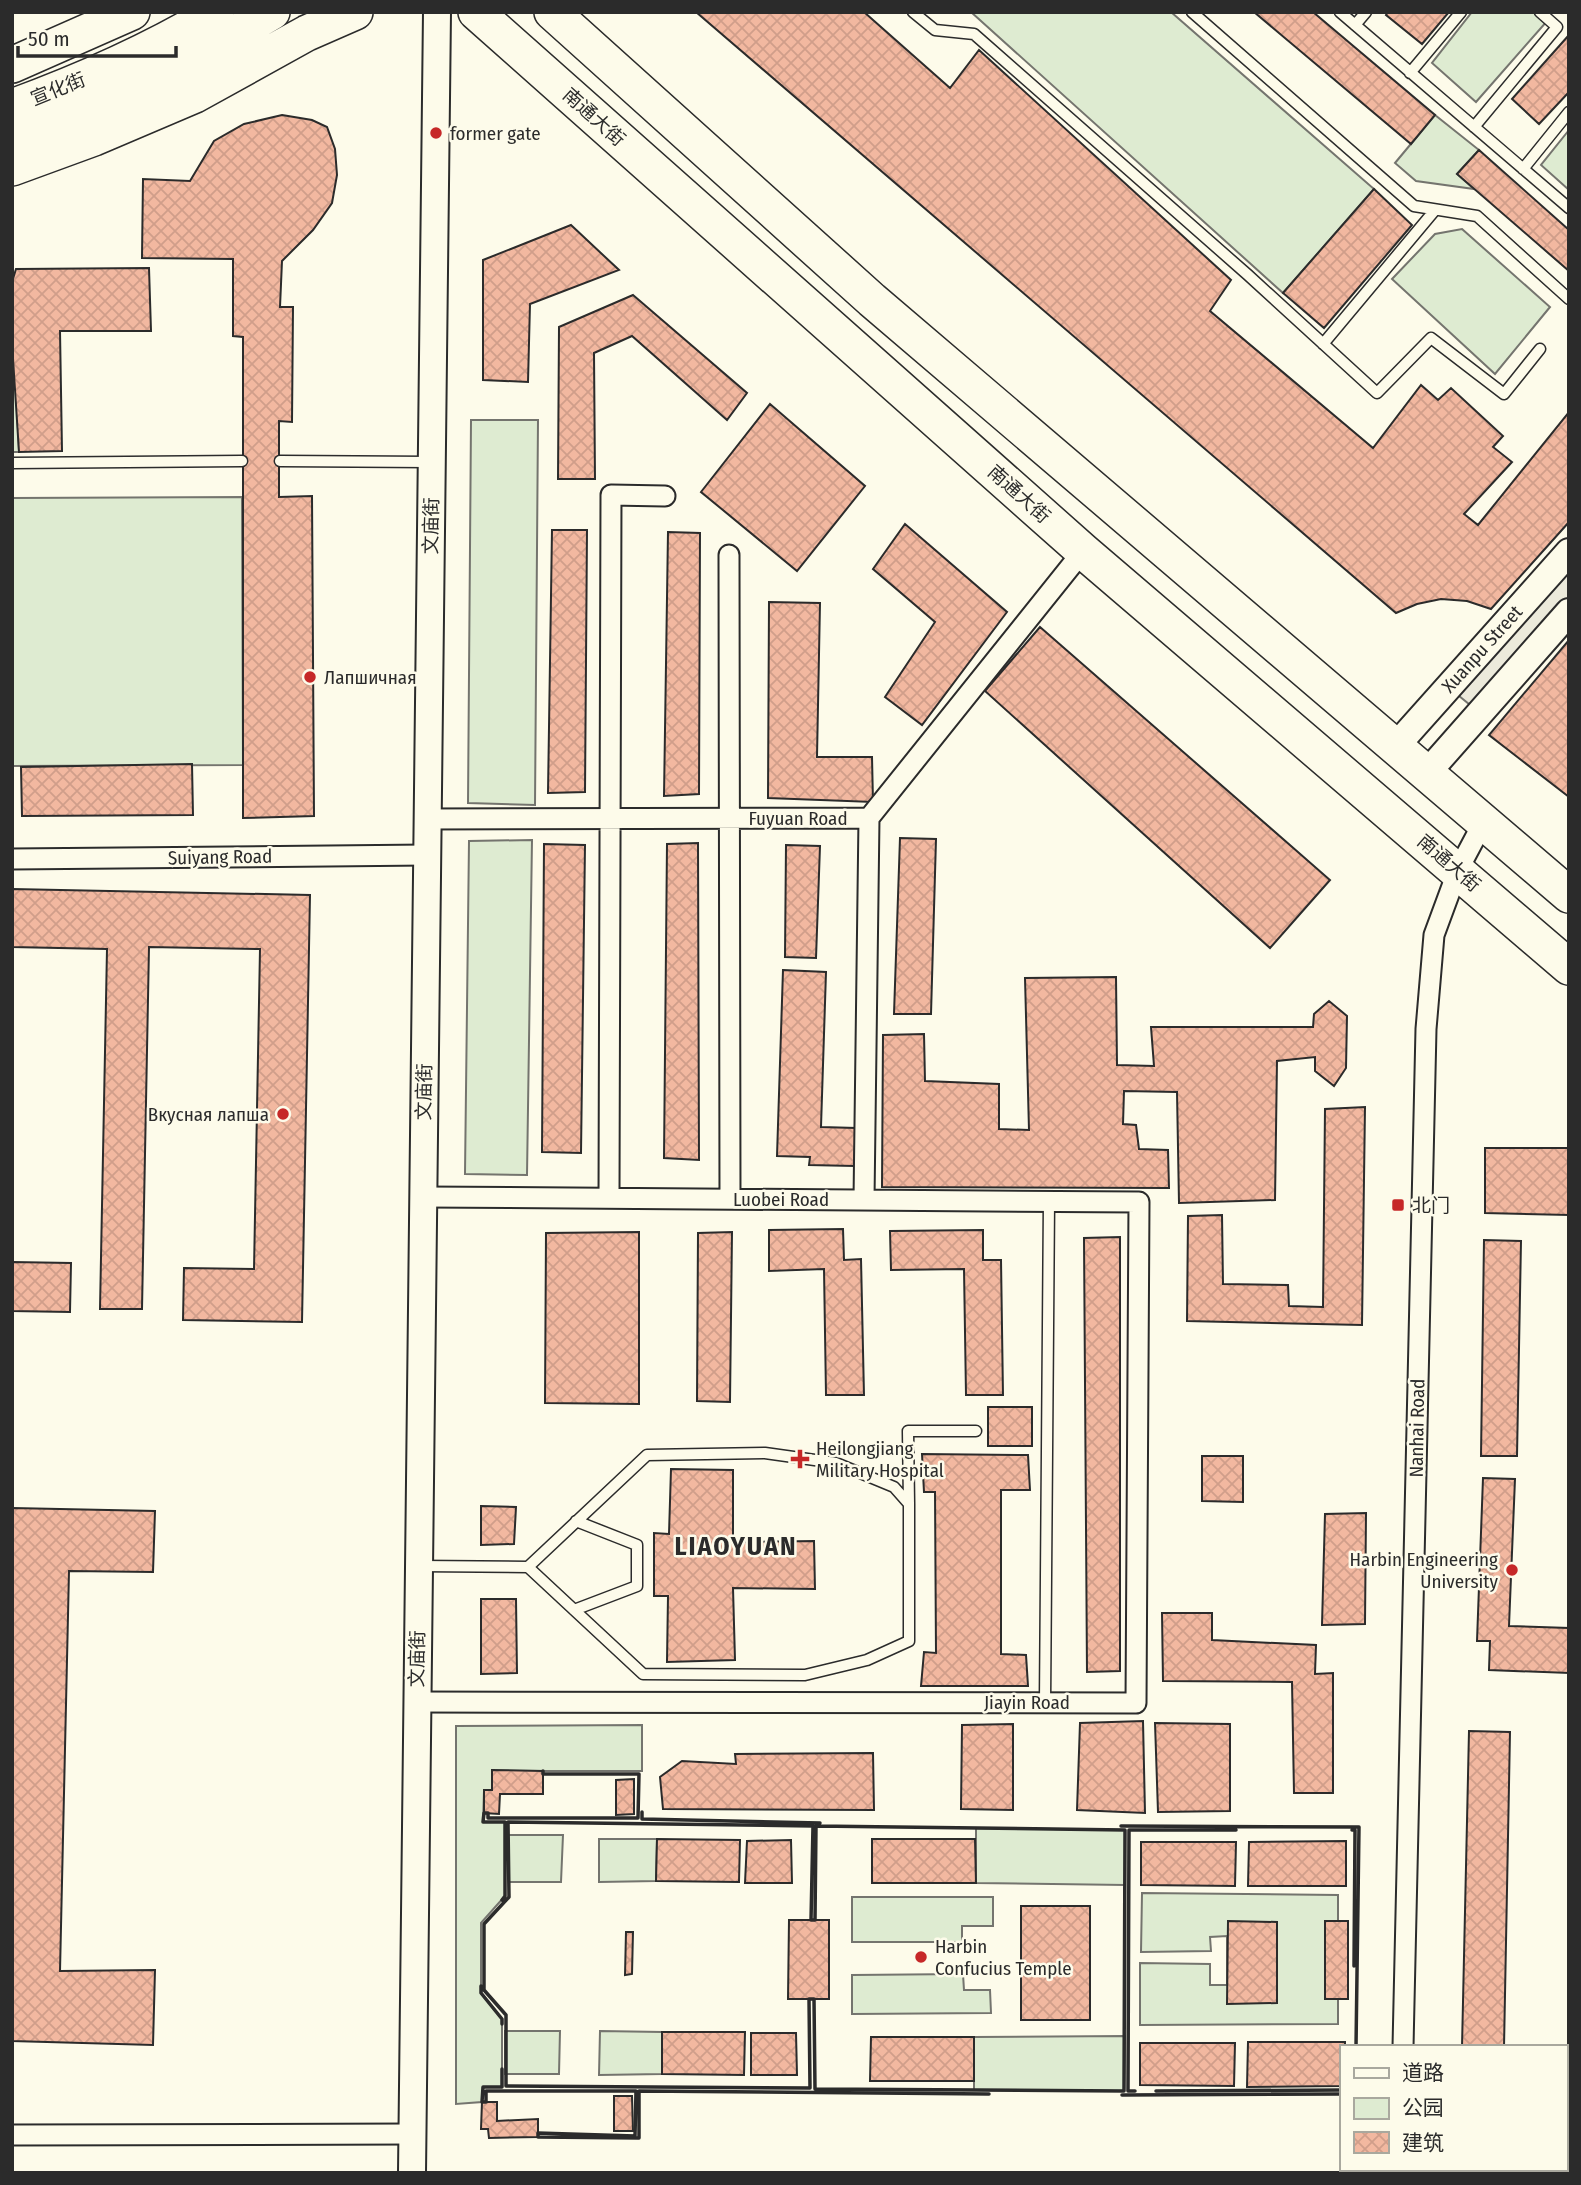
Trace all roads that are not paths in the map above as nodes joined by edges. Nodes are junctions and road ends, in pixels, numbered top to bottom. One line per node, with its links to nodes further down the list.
1 (132, 12): 15 (highway)
2 (216, 12): 17 (highway, 宣化街)
3 (272, 12): 20 (highway)
4 (355, 12): 21 (highway)
5 (437, 12): 30 (main road, 文庙街)
6 (476, 12): 33 (highway, 南通大街)
7 (552, 12): 37 (highway)
8 (912, 12): 26 (lane)
9 (1192, 12): 24 (lane)
10 (1340, 12): 14 (lane)
11 (1366, 12): 14 (lane)
12 (1461, 12): 16 (lane)
13 (1540, 12): 19 (lane)
14 (1355, 25): 16 (lane)
15 (12, 65)
16 (1410, 73): 19 (lane)
17 (12, 107)
18 (1569, 112): 22 (lane)
19 (1474, 127): 22 (lane)
20 (12, 134)
21 (12, 168)
22 (1523, 169): 23 (lane)
23 (1569, 208)
24 (1435, 210): 25 (lane); 26 (lane)
25 (1569, 299)
26 (1323, 344): 27 (lane)
27 (1540, 349)
28 (242, 461): 31 (lane)
29 (280, 461): 30 (lane)
30 (432, 462): 42 (main road, 文庙街)
31 (12, 463)
32 (665, 496): 39 (street)
33 (1083, 551): 41 (street, Fuyuan Road); 46 (highway, 南通大街)
34 (1569, 552): 37 (main road, Xuanpu Street)
35 (729, 555): 40 (street)
36 (1569, 612): 38 (main road, Xuanpu Street)
37 (1395, 747): 38 (highway)
38 (1427, 773): 43 (highway)
39 (611, 818): 40 (street, Fuyuan Road); 42 (street, Fuyuan Road); 50 (street)
40 (730, 818): 41 (street, Fuyuan Road); 51 (street)
41 (869, 818): 52 (street)
42 (428, 819): 44 (main road, 文庙街)
43 (1483, 821): 46 (street, Nanhai Road); 47 (highway)
44 (427, 855): 45 (street, Suiyang Road); 49 (main road, 文庙街)
45 (12, 859)
46 (1458, 870): 48 (highway, 南通大街); 63 (street, Nanhai Road)
47 (1569, 895)
48 (1569, 967)
49 (423, 1196): 50 (street, Luobei Road); 58 (main road, 文庙街)
50 (609, 1198): 51 (street, Luobei Road)
51 (730, 1199): 52 (street, Luobei Road)
52 (864, 1200): 53 (street, Luobei Road)
53 (1049, 1201): 54 (street, Luobei Road); 62 (lane)
54 (1139, 1202): 62 (street, Jiayin Road)
55 (976, 1431): 56 (lane)
56 (909, 1503): 57 (lane); 60 (lane)
57 (576, 1521): 59 (lane); 60 (lane)
58 (419, 1566): 59 (lane); 61 (main road, 文庙街)
59 (528, 1567): 60 (lane)
60 (573, 1610)
61 (417, 1702): 62 (street, Jiayin Road); 64 (main road, 文庙街)
62 (1045, 1702)
63 (1403, 2045)
64 (412, 2134): 65 (street); 66 (main road, 文庙街)
65 (12, 2135)
66 (412, 2173)

